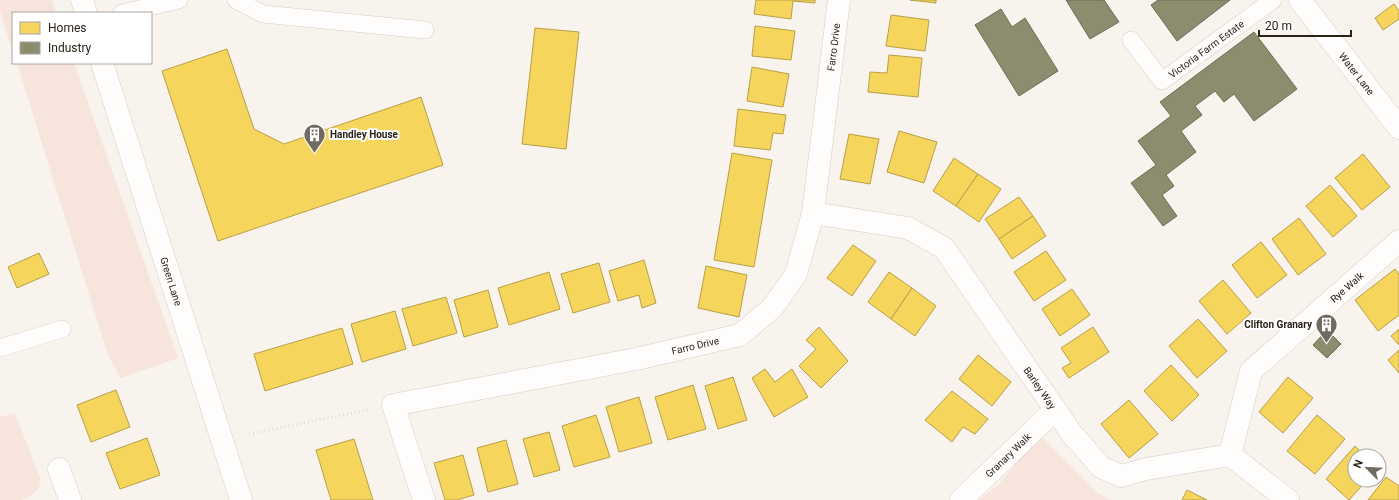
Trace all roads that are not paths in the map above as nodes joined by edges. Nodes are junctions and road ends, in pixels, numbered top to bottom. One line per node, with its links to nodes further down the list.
1 (82, 0): 7 (street)
2 (179, 0): 8 (lane)
3 (236, 0): 9 (lane)
4 (839, 0): 13 (street, Farro Drive)
5 (1273, 0): 10 (lane, Victoria Farm Estate)
6 (1300, 0): 12 (street, Water Lane)
7 (86, 12)
8 (126, 12)
9 (424, 30)
10 (1130, 40)
11 (102, 64): 21 (street, Green Lane)
12 (1399, 128)
13 (813, 213): 17 (street, Barley Way); 22 (street, Farro Drive)
14 (1399, 241): 18 (street, Rye Walk)
15 (62, 329): 16 (lane)
16 (0, 348)
17 (1055, 410): 18 (street, Barley Way); 23 (street, Granary Walk)
18 (1230, 455): 24 (street)
19 (59, 469): 20 (street)
20 (70, 500)
21 (241, 500)
22 (424, 500)
23 (961, 500)
24 (1288, 500)

